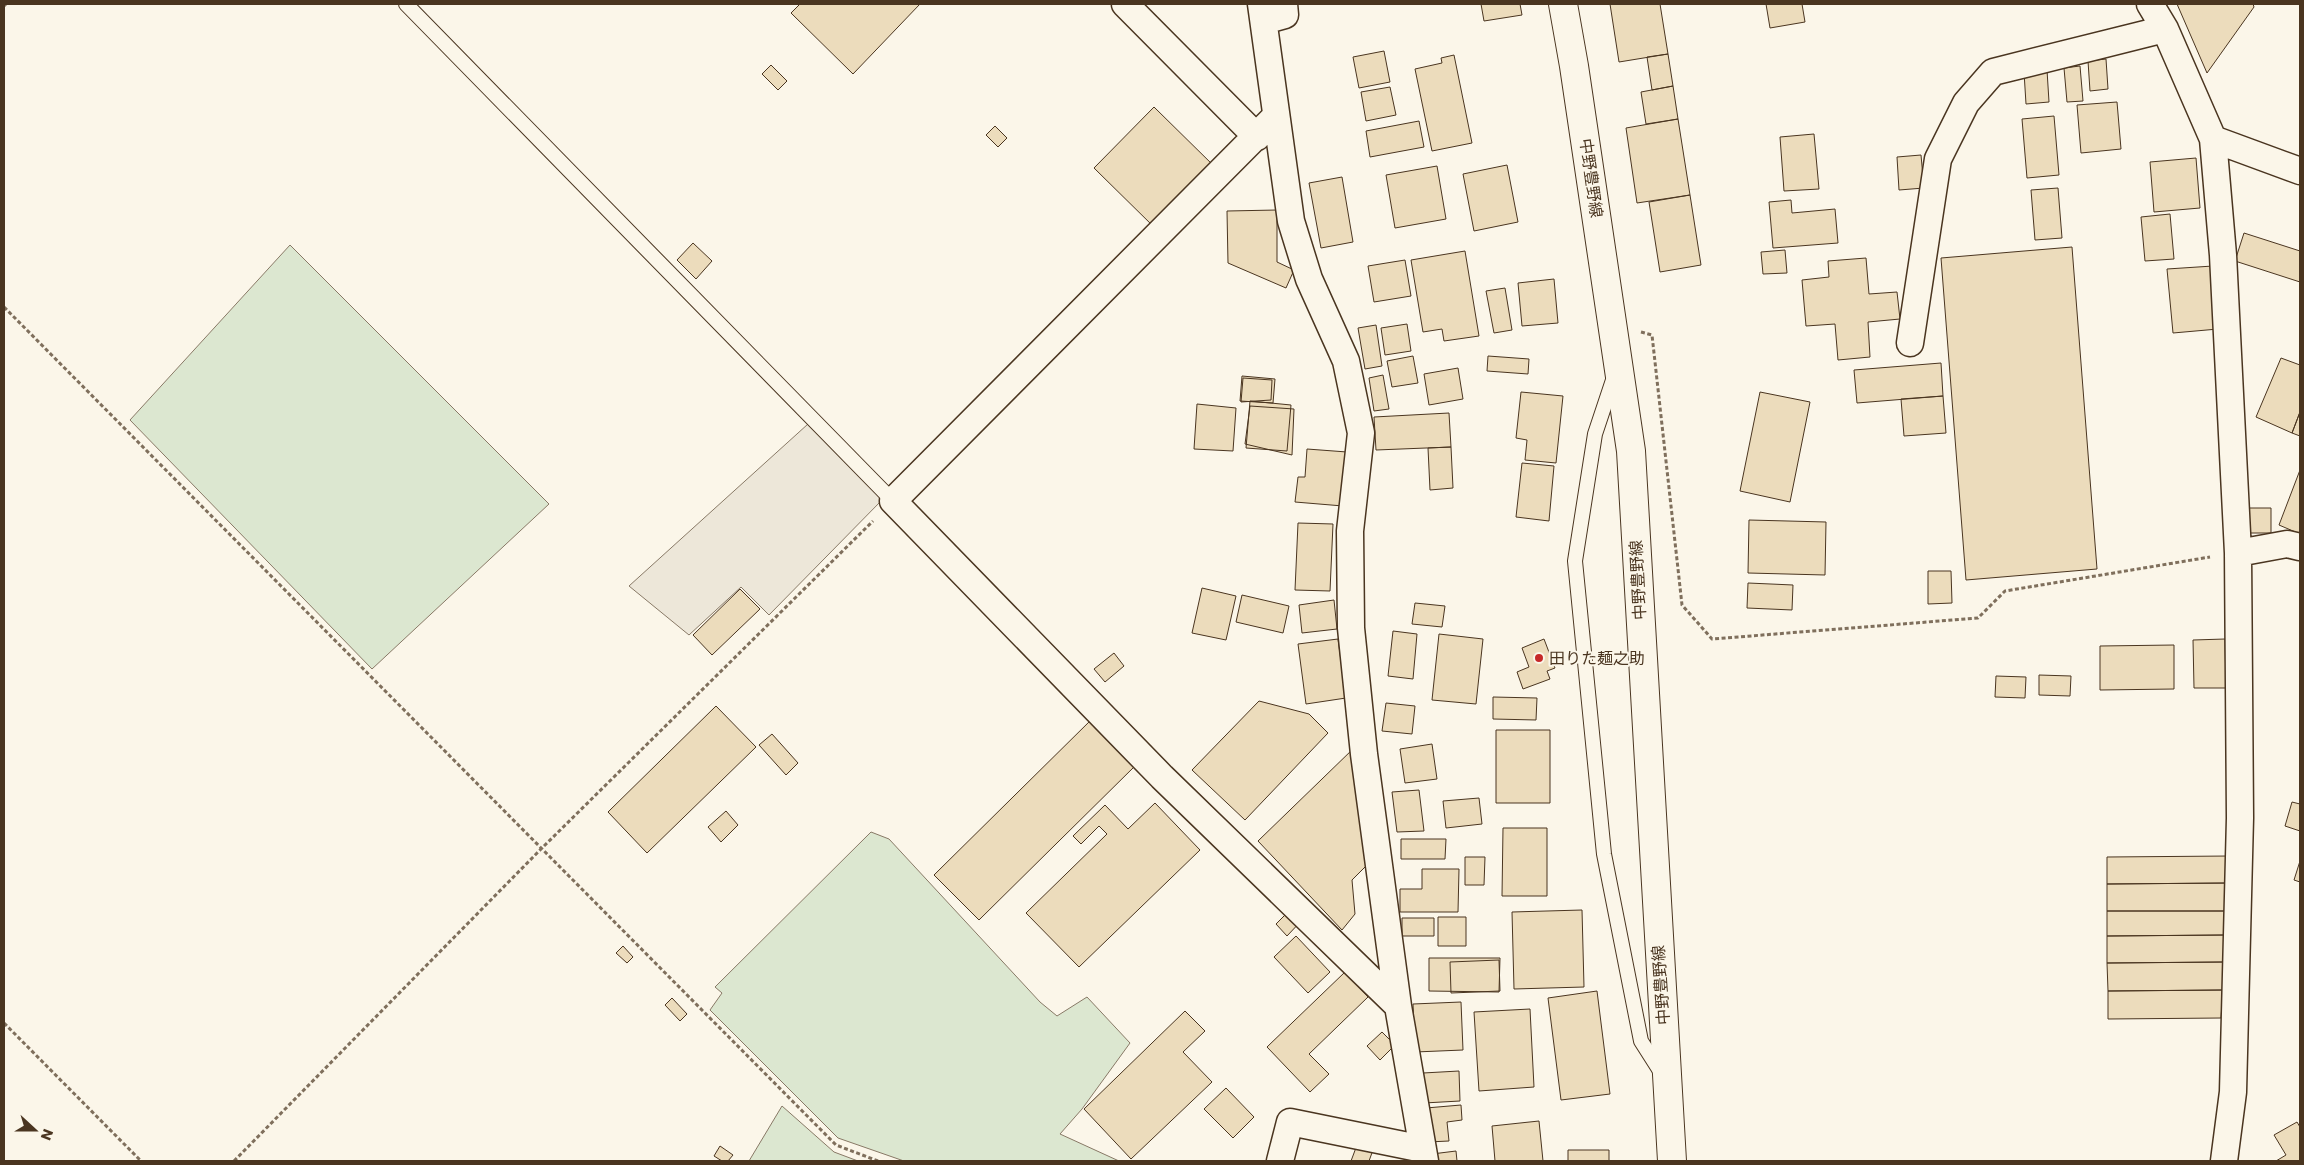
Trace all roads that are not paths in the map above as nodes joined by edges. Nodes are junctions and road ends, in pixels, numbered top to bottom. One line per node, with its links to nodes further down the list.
1 (406, 4): 14 (lane)
2 (1126, 4): 9 (street)
3 (1284, 4): 6 (street)
4 (1563, 4): 13 (main road, 中野豊野線)
5 (2150, 4): 7 (street)
6 (1262, 12): 8 (street)
7 (2165, 29): 10 (street); 12 (street)
8 (1276, 116): 9 (street); 17 (street)
9 (1256, 137): 14 (street)
10 (2213, 139): 11 (street); 16 (street)
11 (2300, 171)
12 (1910, 343)
13 (1618, 365): 18 (main road, 中野豊野線); 18 (lane)
14 (893, 501): 17 (street)
15 (2300, 547): 16 (street)
16 (2238, 553): 22 (street)
17 (1398, 1006): 19 (street)
18 (1667, 1081): 21 (main road, 中野豊野線)
19 (1424, 1155): 20 (street)
20 (1280, 1161)
21 (1672, 1161)
22 (2224, 1161)

